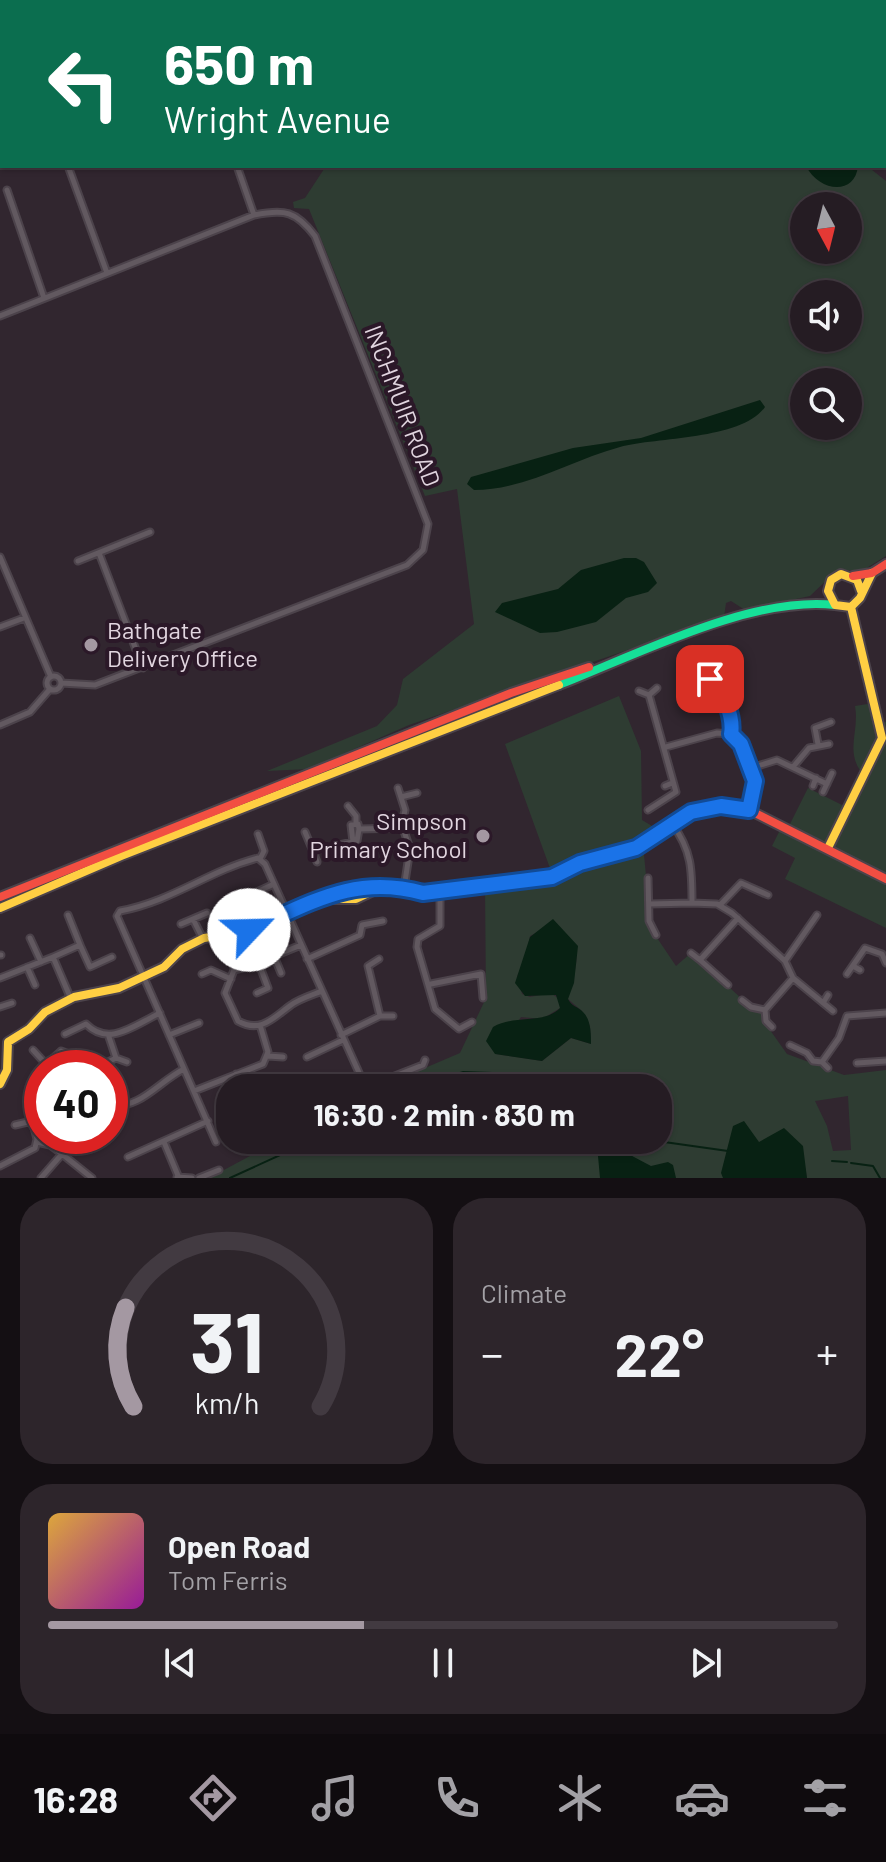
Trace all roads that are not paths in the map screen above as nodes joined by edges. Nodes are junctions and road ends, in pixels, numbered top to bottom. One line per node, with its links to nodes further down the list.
1 (69, 168): 5 (street)
2 (238, 168): 4 (street)
3 (7, 190): 6 (street)
4 (254, 215): 5 (street, INCHMUIR ROAD); 24 (street, INCHMUIR ROAD)
5 (107, 273): 6 (street, INCHMUIR ROAD)
6 (44, 298): 7 (street, INCHMUIR ROAD)
7 (0, 316)
8 (150, 532): 9 (street)
9 (99, 553): 11 (street); 24 (street)
10 (0, 557): 20 (street)
11 (78, 561)
12 (886, 564): 13 (main road)
13 (872, 573): 14 (main road); 16 (main road)
14 (853, 576): 15 (main road); 16 (main road)
15 (828, 591): 17 (main road); 18 (main road)
16 (861, 591): 19 (main road)
17 (810, 602): 18 (main road); 22 (main road)
18 (835, 605): 19 (main road)
19 (851, 607): 34 (main road)
20 (24, 618): 21 (street); 25 (street)
21 (0, 627)
22 (643, 651): 71 (main road); 75 (main road)
23 (702, 665): 26 (street)
24 (143, 668): 27 (street, INCHMUIR ROAD)
25 (51, 677): 27 (street); 30 (street)
26 (704, 679): 28 (street); 36 (street)
27 (61, 683): 30 (street, INCHMUIR ROAD)
28 (696, 684)
29 (657, 688): 32 (street)
30 (50, 689): 35 (street, INCHMUIR ROAD)
31 (639, 691): 32 (street)
32 (649, 695): 39 (street)
33 (831, 722): 37 (street)
34 (883, 723): 60 (main road)
35 (0, 725)
36 (731, 734): 39 (street); 41 (street)
37 (818, 744): 38 (street); 40 (street)
38 (829, 744)
39 (666, 747): 44 (street)
40 (793, 767): 41 (street); 43 (street)
41 (751, 768): 54 (street)
42 (832, 773): 45 (street)
43 (816, 778): 45 (street); 47 (street)
44 (672, 783): 46 (street); 53 (street)
45 (827, 784): 49 (street)
46 (665, 786)
47 (813, 786)
48 (398, 788): 51 (street)
49 (823, 792)
50 (417, 793): 51 (street)
51 (401, 797): 57 (street)
52 (348, 806): 56 (street)
53 (648, 810)
54 (749, 810): 55 (main road); 60 (main road)
55 (672, 824): 68 (main road); 72 (street)
56 (357, 826): 57 (street); 61 (street)
57 (401, 828): 67 (street)
58 (305, 832): 61 (street)
59 (258, 834): 62 (street)
60 (828, 848): 65 (main road)
61 (313, 851): 63 (street)
62 (260, 859): 66 (street); 110 (street)
63 (317, 862)
64 (648, 878): 73 (street)
65 (886, 879)
66 (274, 884): 69 (street); 77 (street)
67 (404, 888): 68 (main road); 77 (main road)
68 (440, 892): 114 (street)
69 (250, 895)
70 (768, 895): 74 (street)
71 (0, 897)
72 (692, 903): 73 (street); 74 (street)
73 (649, 904): 87 (street)
74 (720, 905): 79 (street)
75 (0, 908)
76 (207, 913): 80 (street)
77 (287, 913): 86 (main road); 91 (street)
78 (68, 915): 84 (street)
79 (738, 918): 97 (street); 98 (street)
80 (193, 919): 83 (street); 89 (street)
81 (813, 919): 98 (street)
82 (383, 921): 95 (street)
83 (181, 924)
84 (72, 926): 85 (street); 90 (street)
85 (64, 929)
86 (231, 933): 89 (main road); 104 (street)
87 (656, 935)
88 (30, 938): 99 (street)
89 (203, 939): 110 (main road)
90 (80, 945): 93 (street); 94 (street)
91 (301, 945): 95 (street); 106 (street)
92 (691, 953): 97 (street)
93 (53, 957): 99 (street); 121 (street)
94 (112, 957)
95 (307, 959): 117 (street)
96 (379, 959): 130 (street)
97 (700, 960): 116 (street)
98 (785, 961): 112 (street)
99 (41, 962): 102 (street)
100 (886, 963): 101 (street)
101 (853, 966): 105 (street); 108 (street)
102 (27, 967): 111 (street); 115 (street)
103 (470, 968): 109 (street)
104 (234, 970): 113 (street); 118 (street)
105 (860, 970)
106 (281, 973)
107 (202, 974): 113 (street)
108 (847, 974)
109 (472, 976): 114 (street); 120 (street)
110 (144, 977): 121 (main road); 128 (street)
111 (0, 978)
112 (793, 978): 124 (street); 126 (street)
113 (231, 979): 134 (street)
114 (431, 984): 132 (street)
115 (35, 985)
116 (728, 985)
117 (322, 991): 134 (street); 139 (street)
118 (257, 993)
119 (828, 995): 124 (street)
120 (483, 998)
121 (71, 999): 155 (main road)
122 (742, 1000): 126 (street)
123 (12, 1003): 125 (street)
124 (823, 1003): 127 (street)
125 (0, 1007)
126 (765, 1010): 135 (street)
127 (833, 1011)
128 (160, 1013): 137 (street); 138 (street)
129 (886, 1013): 147 (street)
130 (380, 1016): 131 (street); 139 (street)
131 (393, 1016)
132 (472, 1022)
133 (199, 1023): 137 (street)
134 (260, 1025): 142 (street)
135 (772, 1027)
136 (65, 1034): 138 (street)
137 (169, 1035): 150 (street)
138 (109, 1037): 141 (street)
139 (342, 1038): 144 (street); 152 (street)
140 (790, 1045): 147 (street)
141 (113, 1050)
142 (268, 1056): 143 (street); 151 (street)
143 (283, 1057)
144 (307, 1057)
145 (425, 1060): 153 (street)
146 (886, 1061): 148 (street)
147 (822, 1062): 149 (street)
148 (857, 1063)
149 (828, 1068)
150 (184, 1069): 156 (street); 157 (street)
151 (236, 1074)
152 (357, 1074)
153 (400, 1074)
154 (216, 1082): 156 (street)
155 (0, 1084)
156 (194, 1091): 158 (street)
157 (128, 1104)
158 (208, 1121): 161 (street); 162 (street)
159 (24, 1123): 160 (street)
160 (15, 1125)
161 (216, 1139)
162 (164, 1142): 165 (street); 168 (street)
163 (26, 1154): 166 (street)
164 (62, 1154): 169 (street); 170 (street)
165 (128, 1157)
166 (0, 1166)
167 (219, 1170): 172 (street)
168 (178, 1177): 171 (street)
169 (41, 1178)
170 (92, 1178)
171 (192, 1178)
172 (199, 1178)

